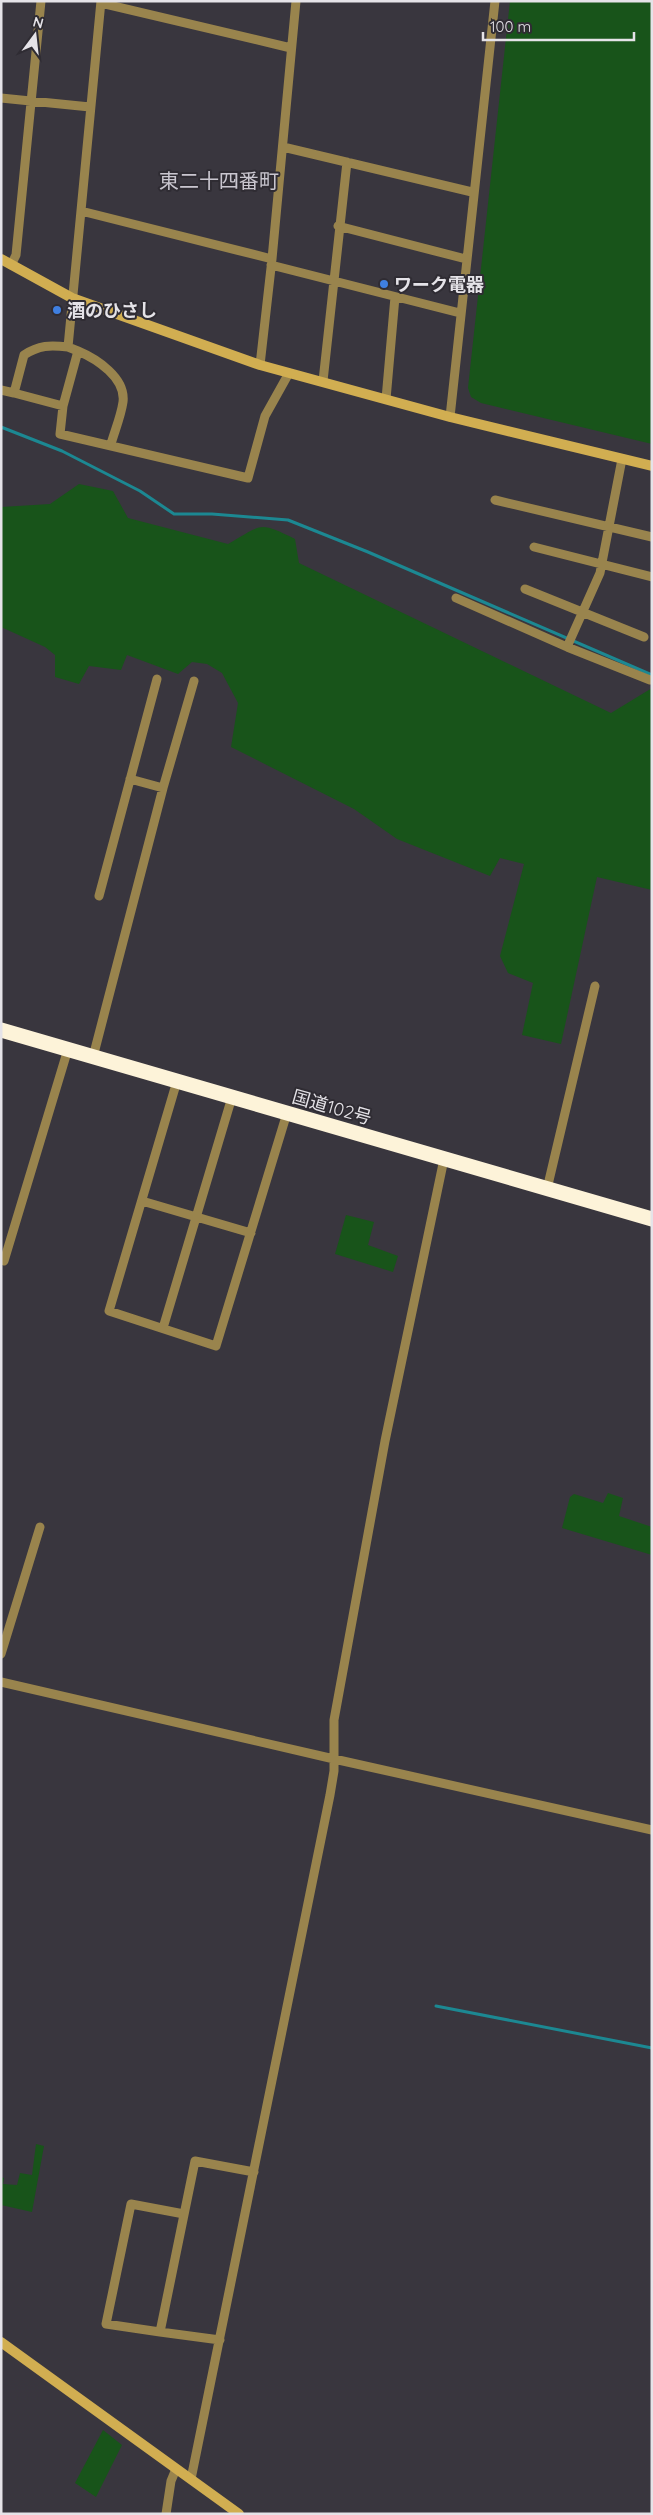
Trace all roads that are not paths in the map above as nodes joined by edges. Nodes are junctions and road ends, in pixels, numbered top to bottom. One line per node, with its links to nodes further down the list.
1 (41, 1): 7 (street)
2 (296, 1): 5 (street)
3 (495, 1): 11 (street)
4 (101, 2): 5 (street); 8 (street)
5 (291, 48): 9 (street)
6 (1, 98): 7 (street)
7 (31, 101): 8 (street); 17 (street)
8 (90, 107): 12 (street)
9 (283, 148): 10 (street); 16 (street)
10 (347, 162): 11 (street); 13 (street)
11 (472, 192): 15 (street)
12 (81, 211): 16 (street); 20 (street)
13 (338, 226): 15 (street); 18 (street)
14 (1, 259): 17 (street)
15 (466, 259): 21 (street)
16 (272, 262): 18 (street); 24 (street)
17 (11, 265): 20 (street)
18 (333, 281): 19 (street); 26 (street)
19 (395, 297): 21 (street); 29 (street)
20 (72, 298): 22 (street); 24 (street)
21 (460, 313): 31 (street)
22 (68, 347): 23 (street); 28 (street)
23 (78, 351): 30 (street); 32 (street)
24 (260, 365): 25 (street)
25 (289, 373): 26 (street); 32 (street)
26 (323, 381): 29 (street)
27 (1, 390): 28 (street)
28 (14, 393): 30 (street)
29 (386, 398): 31 (street)
30 (64, 406): 32 (street)
31 (450, 417): 33 (street)
32 (111, 444)
33 (622, 459): 34 (street); 36 (street)
34 (652, 466)
35 (495, 500): 36 (street)
36 (610, 527): 37 (street); 39 (street)
37 (652, 537)
38 (534, 547): 39 (street)
39 (602, 564): 40 (street); 43 (street)
40 (652, 576)
41 (525, 589): 43 (street)
42 (456, 598): 45 (street)
43 (582, 613): 44 (street); 45 (street)
44 (644, 638)
45 (569, 642): 47 (street)
46 (157, 679): 49 (street)
47 (650, 680)
48 (194, 681): 50 (street)
49 (130, 779): 50 (street); 51 (street)
50 (163, 788): 55 (street)
51 (99, 896)
52 (595, 986): 60 (street)
53 (1, 1030): 54 (highway, 国道102号)
54 (68, 1049): 55 (highway, 国道102号); 65 (street)
55 (92, 1057): 56 (highway, 国道102号)
56 (177, 1081): 57 (highway, 国道102号); 61 (street)
57 (232, 1097): 58 (highway, 国道102号); 62 (street)
58 (287, 1113): 59 (highway, 国道102号); 64 (street)
59 (444, 1159): 60 (highway, 国道102号); 70 (street)
60 (547, 1189): 63 (highway, 国道102号)
61 (142, 1201): 62 (street); 66 (street)
62 (196, 1217): 64 (street); 66 (street)
63 (652, 1219)
64 (250, 1233): 66 (street)
65 (4, 1261)
66 (163, 1328)
67 (40, 1527): 68 (street)
68 (1, 1654)
69 (1, 1682): 70 (street)
70 (334, 1759): 71 (street); 72 (street)
71 (652, 1830)
72 (254, 2172): 73 (street); 75 (street)
73 (184, 2214): 74 (street); 74 (street)
74 (160, 2332): 75 (street)
75 (220, 2340): 78 (street)
76 (1, 2342): 77 (street)
77 (176, 2469): 78 (street); 79 (street)
78 (192, 2479): 80 (street)
79 (166, 2514)
80 (239, 2514)

